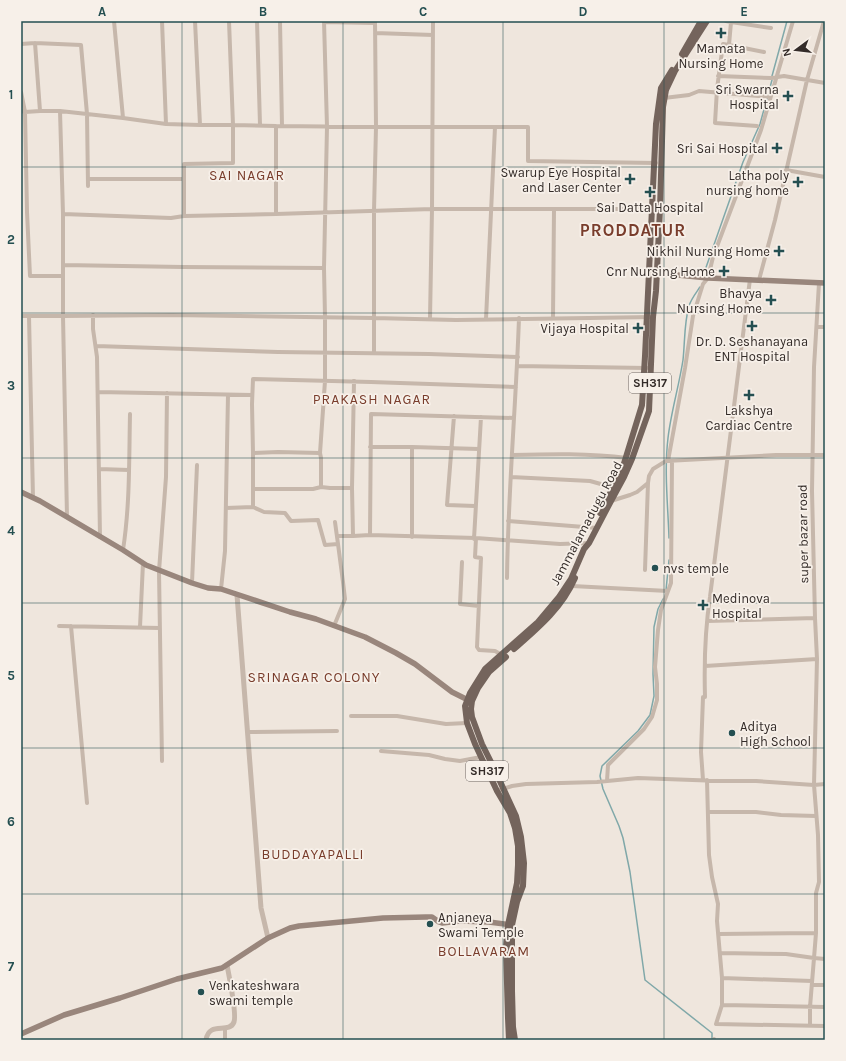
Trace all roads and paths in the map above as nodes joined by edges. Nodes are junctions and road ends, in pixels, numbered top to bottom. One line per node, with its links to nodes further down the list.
1 (114, 21): 35 (street)
2 (162, 21): 36 (street)
3 (195, 21): 37 (street)
4 (229, 21): 38 (street)
5 (257, 21): 39 (street)
6 (280, 21): 41 (street)
7 (433, 21): 18 (street)
8 (702, 21): 47 (main road, SH317)
9 (707, 21): 30 (main road, SH317)
10 (726, 21): 15 (street)
11 (792, 21): 24 (street)
12 (824, 21): 25 (street)
13 (324, 22): 14 (street); 43 (street)
14 (375, 22): 17 (street)
15 (731, 22): 16 (street); 21 (street)
16 (771, 28)
17 (375, 33): 18 (street); 44 (street)
18 (433, 35): 45 (street)
19 (35, 43): 20 (street); 32 (street); 34 (street)
20 (21, 44)
21 (729, 45): 22 (street); 23 (street)
22 (764, 52)
23 (718, 76): 24 (street); 28 (street)
24 (776, 77): 25 (street); 29 (street)
25 (807, 80): 26 (street); 48 (street)
26 (825, 83)
27 (21, 92): 31 (street)
28 (716, 93): 29 (street); 30 (street); 42 (street)
29 (770, 97): 67 (street)
30 (664, 98): 47 (main road, SH317)
31 (23, 111): 32 (street); 66 (street)
32 (40, 111): 33 (street)
33 (60, 111): 34 (street); 60 (street)
34 (87, 114): 35 (street); 50 (street)
35 (123, 118): 36 (street)
36 (166, 124): 37 (street)
37 (200, 124): 38 (street)
38 (233, 125): 39 (street); 51 (street)
39 (260, 125): 40 (street)
40 (276, 126): 41 (street); 61 (street)
41 (282, 126): 43 (street)
42 (757, 126)
43 (327, 127): 44 (street); 59 (street)
44 (376, 127): 45 (street); 58 (street)
45 (433, 127): 46 (street); 53 (street)
46 (495, 127): 47 (street); 54 (street)
47 (658, 163): 56 (main road, SH317); 57 (main road, SH317)
48 (786, 170): 49 (street); 69 (street)
49 (825, 177)
50 (88, 178): 51 (street); 52 (street)
51 (184, 179): 62 (street)
52 (88, 186)
53 (432, 209): 54 (street); 58 (street); 80 (street)
54 (491, 209): 55 (street); 81 (street)
55 (554, 209): 56 (street); 79 (street)
56 (652, 209): 57 (street); 76 (main road, SH317)
57 (660, 209): 65 (main road, Jammalamadugu Road / SH317)
58 (374, 211): 59 (street); 77 (street)
59 (326, 212): 61 (street); 64 (street)
60 (63, 214): 62 (street); 63 (street)
61 (276, 214): 62 (street)
62 (184, 216)
63 (63, 265): 64 (street); 66 (street)
64 (324, 268): 75 (street)
65 (657, 273): 67 (main road); 76 (main road, Jammalamadugu Road / SH317)
66 (63, 276): 74 (street)
67 (708, 278): 68 (main road); 112 (street)
68 (750, 279): 69 (main road); 111 (street)
69 (759, 280): 70 (main road)
70 (822, 283): 82 (street, super bazar road)
71 (93, 315): 74 (street); 75 (street); 84 (street)
72 (21, 316): 73 (street)
73 (30, 316): 74 (street); 123 (street)
74 (63, 316): 128 (street)
75 (326, 317): 77 (street); 85 (street)
76 (650, 317): 79 (street); 89 (main road, Jammalamadugu Road / SH317)
77 (374, 318): 80 (street); 86 (street)
78 (519, 318): 79 (street); 81 (street); 87 (street)
79 (553, 318)
80 (430, 319): 81 (street)
81 (486, 319)
82 (817, 327): 83 (street); 108 (street, super bazar road)
83 (825, 327)
84 (96, 346): 85 (street); 93 (street)
85 (325, 353): 86 (street); 90 (street)
86 (374, 353): 87 (street)
87 (518, 357): 88 (street)
88 (517, 366): 89 (street); 92 (street)
89 (648, 368): 110 (main road, Jammalamadugu Road / SH317)
90 (325, 381): 91 (street); 96 (street); 105 (street)
91 (354, 381): 92 (street); 119 (street)
92 (516, 386): 100 (street)
93 (98, 392): 94 (street); 114 (street)
94 (167, 393): 95 (street); 145 (street)
95 (228, 395): 96 (street); 127 (street)
96 (252, 395): 106 (street)
97 (130, 414): 115 (street)
98 (454, 416): 99 (street); 102 (street); 103 (street)
99 (481, 417): 100 (street); 104 (street)
100 (514, 418): 107 (street)
101 (412, 447): 102 (street); 103 (street); 136 (street)
102 (370, 448): 132 (street)
103 (452, 448): 104 (street); 125 (street)
104 (479, 449): 125 (street)
105 (320, 453): 106 (street); 118 (street)
106 (253, 454): 121 (street)
107 (512, 455): 110 (street); 116 (street)
108 (812, 455): 109 (street); 111 (street); 153 (street, super bazar road)
109 (825, 455)
110 (629, 458): 120 (main road, Jammalamadugu Road / SH317)
111 (728, 458): 112 (street); 154 (street)
112 (670, 461): 117 (street); 150 (street)
113 (197, 464): 147 (street)
114 (99, 469): 115 (street); 135 (street)
115 (128, 470): 141 (street)
116 (511, 477): 120 (street); 129 (street)
117 (648, 483): 124 (street); 144 (street)
118 (321, 487): 119 (street); 121 (street)
119 (352, 488): 134 (street)
120 (615, 488): 124 (main road, Jammalamadugu Road / SH317); 131 (main road, SH317)
121 (253, 489): 126 (street)
122 (21, 494): 123 (main road)
123 (34, 498): 128 (main road)
124 (611, 501): 131 (main road, Jammalamadugu Road / SH317)
125 (475, 506): 137 (street)
126 (253, 507): 127 (street); 139 (street)
127 (226, 508): 149 (street)
128 (67, 517): 135 (main road)
129 (508, 521): 131 (street); 138 (street)
130 (336, 522): 133 (street)
131 (595, 528): 140 (main road, Jammalamadugu Road / SH317)
132 (370, 535): 134 (street); 136 (street)
133 (337, 536): 134 (street); 139 (street)
134 (353, 536)
135 (100, 537): 141 (main road)
136 (412, 537): 137 (street)
137 (475, 538): 138 (street); 152 (street)
138 (507, 540): 140 (street); 146 (street)
139 (338, 544): 157 (street)
140 (587, 545): 148 (main road); 160 (main road, Jammalamadugu Road / SH317)
141 (123, 550): 143 (main road)
142 (462, 562): 152 (street)
143 (144, 563): 145 (main road); 158 (street)
144 (645, 570)
145 (159, 571): 147 (main road); 159 (street)
146 (507, 578)
147 (192, 582): 149 (main road)
148 (572, 586): 150 (street); 163 (main road)
149 (222, 589): 151 (main road)
150 (668, 591): 173 (street)
151 (238, 595): 157 (main road); 167 (street)
152 (479, 606): 160 (street)
153 (814, 618): 154 (street); 161 (street, super bazar road)
154 (707, 620): 162 (street)
155 (59, 626): 156 (street)
156 (71, 626): 158 (street); 177 (street)
157 (334, 626): 163 (main road)
158 (140, 627): 159 (street)
159 (160, 628): 171 (street)
160 (502, 655): 163 (main road, Jammalamadugu Road / SH317)
161 (817, 659): 162 (street); 175 (street, super bazar road)
162 (705, 666): 172 (street)
163 (469, 700): 165 (main road, Jammalamadugu Road / SH317); 168 (main road)
164 (351, 716): 165 (street)
165 (467, 723): 168 (main road, Jammalamadugu Road / SH317)
166 (337, 731): 167 (street)
167 (248, 732): 183 (street)
168 (480, 747): 170 (main road, Jammalamadugu Road / SH317); 176 (main road)
169 (382, 751): 170 (street)
170 (481, 757): 176 (main road, Jammalamadugu Road / SH317)
171 (162, 760)
172 (705, 780): 173 (street); 175 (street); 178 (street)
173 (603, 781): 176 (street)
174 (825, 784): 175 (street)
175 (814, 785): 179 (street, super bazar road)
176 (500, 790): 180 (main road)
177 (87, 803)
178 (708, 812): 179 (street); 182 (street)
179 (816, 816): 181 (street, super bazar road)
180 (510, 925): 183 (main road); 194 (main road)
181 (816, 933): 182 (street); 185 (street, super bazar road)
182 (719, 934): 184 (street)
183 (268, 938): 187 (main road)
184 (720, 953): 185 (street); 188 (street)
185 (814, 958): 186 (street); 189 (street, super bazar road)
186 (825, 959)
187 (227, 965): 197 (street); 198 (main road)
188 (722, 978): 189 (street); 191 (street)
189 (812, 983): 190 (street); 192 (street, super bazar road)
190 (825, 985)
191 (722, 1004): 192 (street); 195 (street)
192 (810, 1007): 193 (street); 195 (street, super bazar road)
193 (825, 1007)
194 (510, 1022): 201 (main road); 202 (main road)
195 (810, 1026): 196 (street)
196 (825, 1026)
197 (225, 1028): 199 (street); 200 (street)
198 (21, 1034)
199 (206, 1040)
200 (224, 1040)
201 (509, 1040)
202 (515, 1040)

